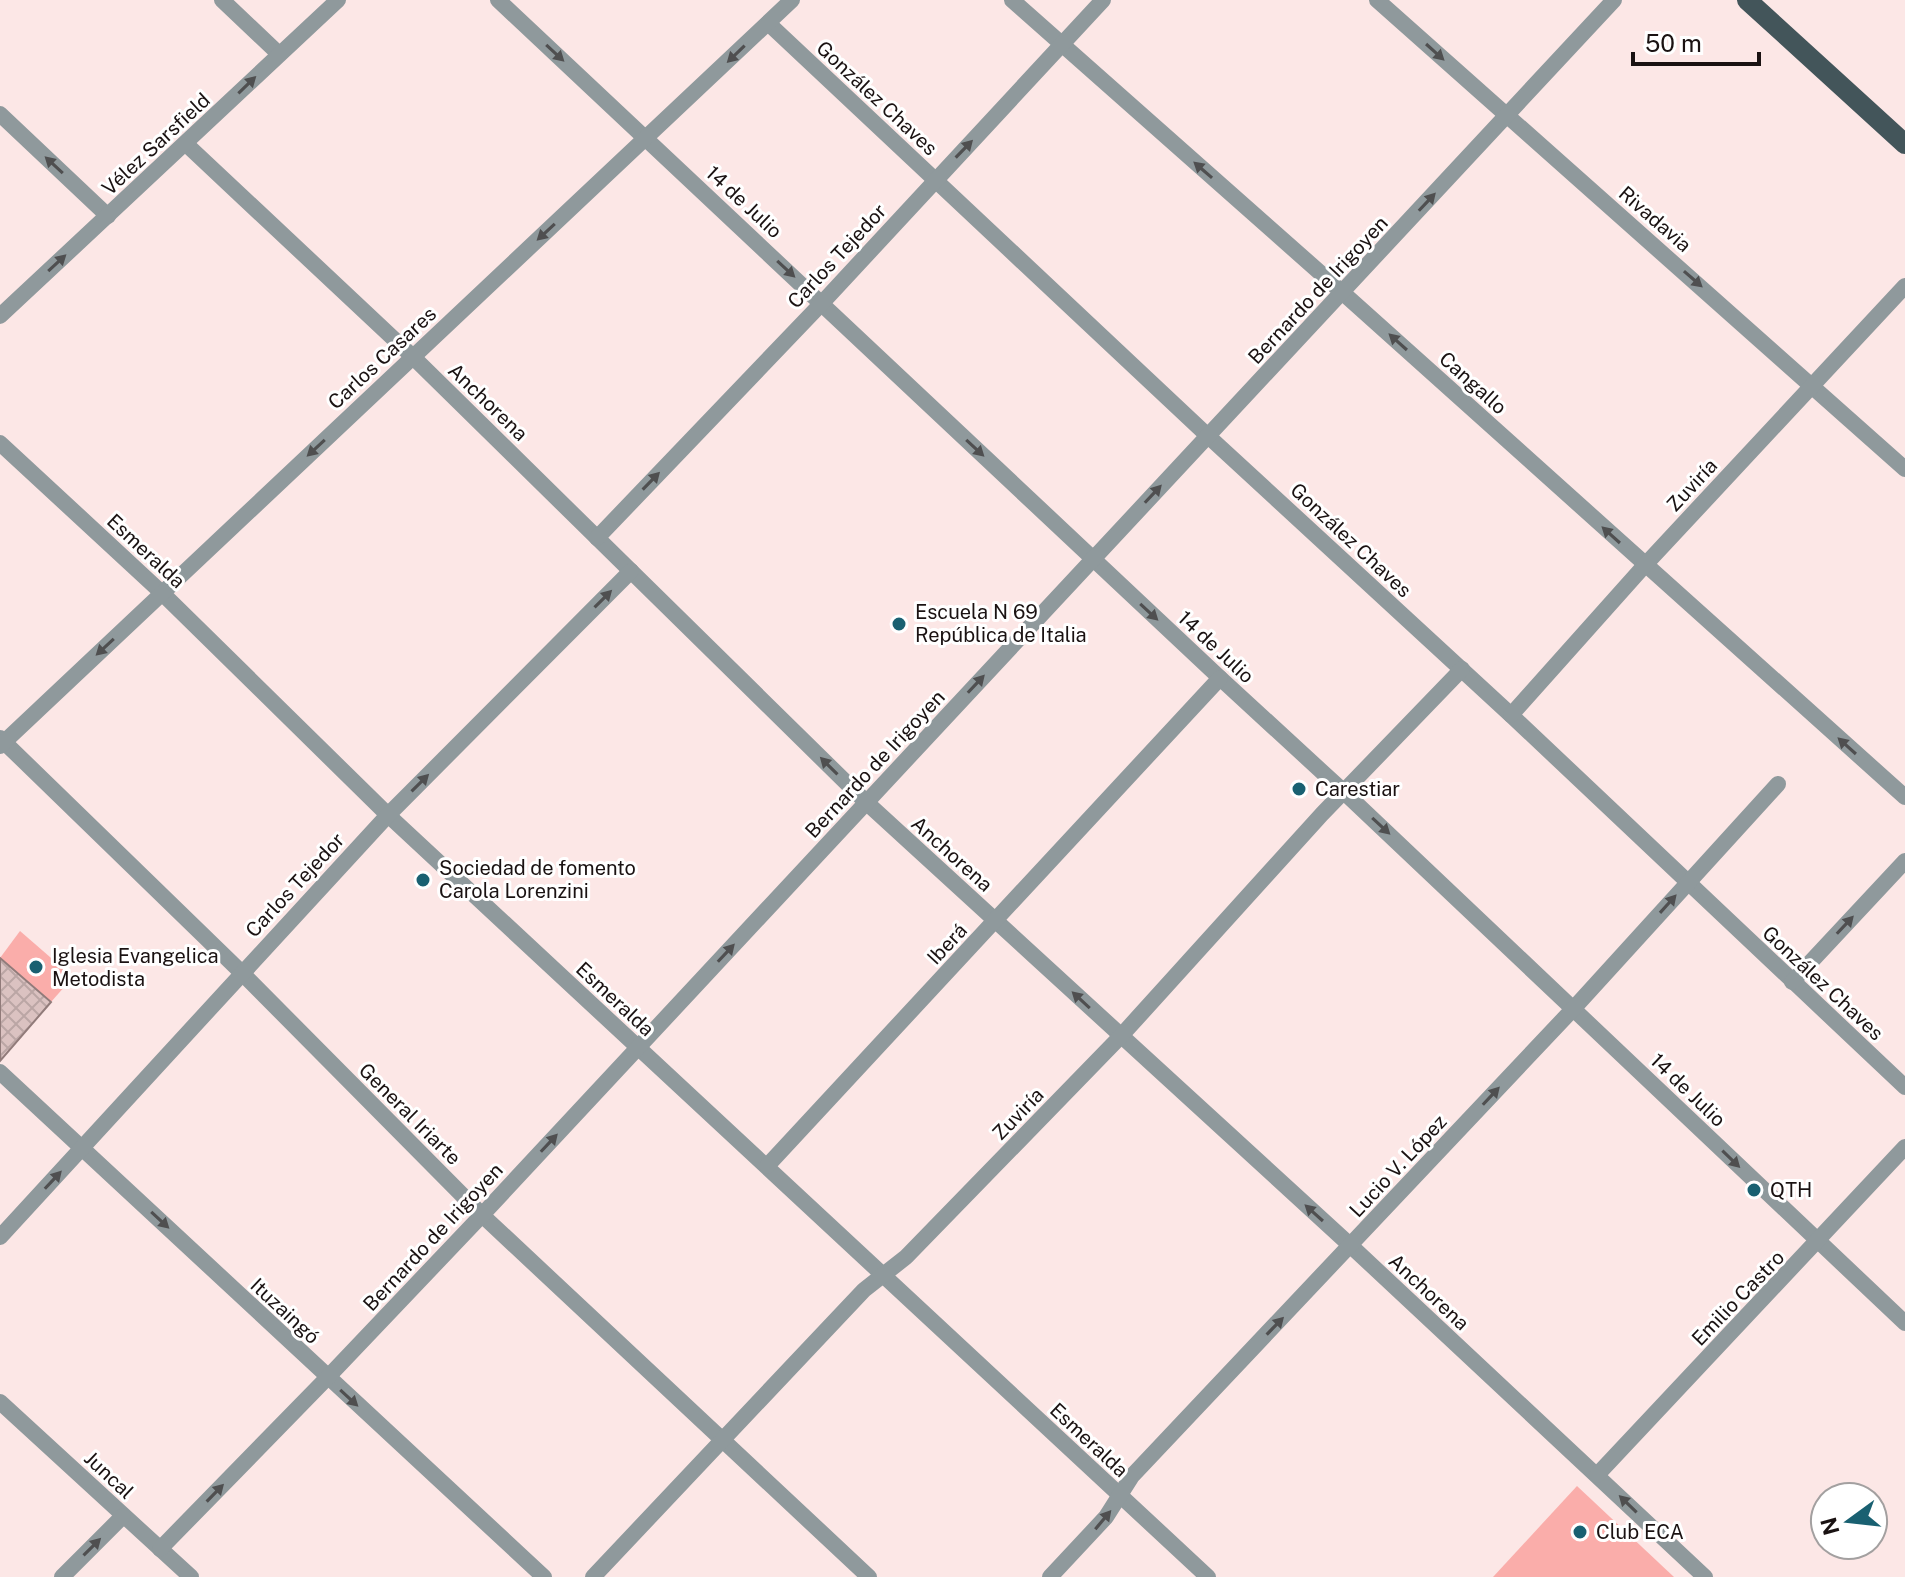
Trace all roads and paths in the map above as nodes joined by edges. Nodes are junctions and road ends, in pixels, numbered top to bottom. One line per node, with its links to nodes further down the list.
1 (222, 0): 12 (street)
2 (338, 0): 12 (street, Vélez Sarsfield)
3 (498, 0): 15 (street, 14 de Julio, one-way to 15)
4 (792, 0): 10 (street, Carlos Casares)
5 (1012, 0): 11 (street, Cangallo)
6 (1103, 0): 11 (street, Carlos Tejedor)
7 (1377, 0): 14 (street, Rivadavia, one-way to 14)
8 (1614, 0): 14 (street, Bernardo de Irigoyen)
9 (1747, 0): 17 (main road)
10 (768, 23): 15 (street, Carlos Casares, one-way to 15); 18 (street, González Chaves)
11 (1062, 47): 18 (street, Carlos Tejedor, one-way to 11); 21 (street, Cangallo, one-way to 11)
12 (279, 54): 16 (street, Vélez Sarsfield, one-way to 12)
13 (0, 114): 19 (street, one-way to 13)
14 (1507, 116): 21 (street, Bernardo de Irigoyen, one-way to 14); 25 (street, Rivadavia, one-way to 25)
15 (646, 138): 22 (street, 14 de Julio, one-way to 22); 24 (street, Carlos Casares, one-way to 24)
16 (186, 144): 19 (street, Vélez Sarsfield); 24 (street, Anchorena)
17 (1905, 144)
18 (934, 180): 22 (street, Carlos Tejedor); 26 (street, González Chaves)
19 (108, 216): 23 (street, Vélez Sarsfield, one-way to 19)
20 (1905, 286): 25 (street, Zuviría)
21 (1343, 293): 26 (street, Bernardo de Irigoyen); 31 (street, Cangallo, one-way to 21)
22 (822, 303): 29 (street, Carlos Tejedor, one-way to 22); 30 (street, 14 de Julio, one-way to 30)
23 (0, 316)
24 (412, 356): 29 (street, Anchorena); 33 (street, Carlos Casares, one-way to 33)
25 (1812, 385): 28 (street, Rivadavia); 31 (street, Zuviría)
26 (1208, 436): 30 (street, Bernardo de Irigoyen, one-way to 26); 34 (street, González Chaves)
27 (0, 443): 33 (street, Esmeralda)
28 (1905, 469)
29 (597, 538): 32 (street, Anchorena)
30 (1092, 558): 35 (street, 14 de Julio, one-way to 35); 41 (street, Bernardo de Irigoyen, one-way to 30)
31 (1645, 565): 36 (street, Zuviría); 40 (street, Cangallo, one-way to 31)
32 (631, 571): 41 (street, Anchorena, one-way to 32); 42 (street, Carlos Tejedor, one-way to 32)
33 (162, 593): 37 (street, Carlos Casares, one-way to 37); 42 (street, Esmeralda)
34 (1462, 669): 36 (street, González Chaves); 39 (street, Zuviría)
35 (1220, 678): 39 (street, 14 de Julio); 45 (street, Iberá)
36 (1511, 715): 44 (street, González Chaves)
37 (1, 742): 46 (street, General Iriarte)
38 (1778, 784): 44 (street, Lucio V. López)
39 (1344, 792): 48 (street, 14 de Julio, one-way to 48); 49 (street, Zuviría)
40 (1905, 797)
41 (867, 803): 45 (street, Anchorena); 50 (street, Bernardo de Irigoyen, one-way to 41)
42 (388, 815): 46 (street, Carlos Tejedor); 50 (street, Esmeralda)
43 (1905, 861): 47 (street, one-way to 43)
44 (1687, 883): 47 (street, González Chaves); 48 (street, Lucio V. López, one-way to 44)
45 (996, 921): 49 (street, Anchorena, one-way to 45); 55 (street, Iberá)
46 (241, 972): 53 (street, Carlos Tejedor); 56 (street, General Iriarte)
47 (1792, 982): 52 (street, González Chaves)
48 (1574, 1008): 58 (street, 14 de Julio, one-way to 58); 59 (street, Lucio V. López, one-way to 48)
49 (1120, 1037): 59 (street, Anchorena, one-way to 49); 60 (street, Zuviría)
50 (637, 1047): 55 (street, Esmeralda); 56 (street, Bernardo de Irigoyen, one-way to 50)
51 (0, 1072): 53 (street, Ituzaingó)
52 (1905, 1087)
53 (83, 1147): 57 (street, Carlos Tejedor, one-way to 53); 62 (street, Ituzaingó, one-way to 62)
54 (1905, 1147): 58 (street, Emilio Castro)
55 (767, 1166): 60 (street, Esmeralda)
56 (482, 1215): 62 (street, Bernardo de Irigoyen); 64 (street, General Iriarte)
57 (0, 1237)
58 (1818, 1242): 61 (street, 14 de Julio); 65 (street, Emilio Castro)
59 (1351, 1246): 65 (street, Anchorena); 66 (street, Lucio V. López, one-way to 59)
60 (883, 1276): 64 (street, Zuviría); 66 (street, Esmeralda)
61 (1905, 1323)
62 (327, 1378): 68 (street, Bernardo de Irigoyen, one-way to 62); 71 (street, Ituzaingó, one-way to 71)
63 (0, 1402): 67 (street, Juncal)
64 (722, 1440): 72 (street, Zuviría); 73 (street, General Iriarte)
65 (1597, 1475): 76 (street, Anchorena, one-way to 65)
66 (1121, 1496): 74 (street, Lucio V. López, one-way to 66); 75 (street, Esmeralda)
67 (123, 1516): 68 (street, Juncal); 69 (street, one-way to 67)
68 (160, 1549): 70 (street, Juncal)
69 (62, 1577)
70 (191, 1577)
71 (544, 1577)
72 (593, 1577)
73 (869, 1577)
74 (1050, 1577)
75 (1208, 1577)
76 (1705, 1577)

